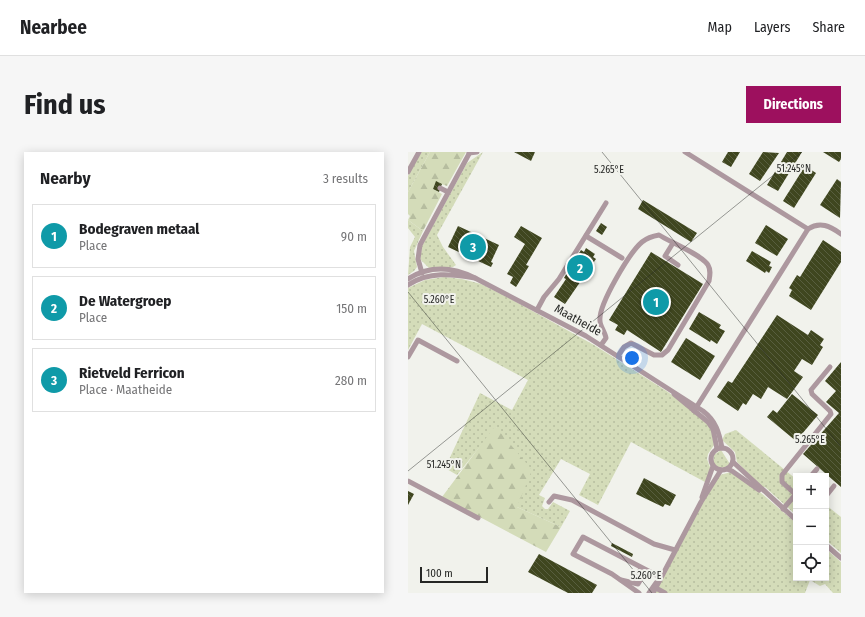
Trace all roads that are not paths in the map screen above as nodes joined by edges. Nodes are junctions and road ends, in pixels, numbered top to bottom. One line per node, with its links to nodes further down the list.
1 (419, 152): 5 (street)
2 (470, 152): 3 (street); 7 (street)
3 (477, 152)
4 (685, 152): 9 (street)
5 (408, 172)
6 (440, 188): 7 (street)
7 (448, 192): 15 (street)
8 (606, 203): 11 (street)
9 (808, 229): 10 (street); 24 (street)
10 (841, 234)
11 (586, 236): 13 (street); 18 (street)
12 (673, 243): 14 (street); 19 (street); 20 (street)
13 (622, 258)
14 (678, 265)
15 (423, 275): 16 (street, Maatheide); 17 (street, Maatheide); 18 (street, Maatheide)
16 (408, 279)
17 (408, 285)
18 (537, 310): 19 (street, Maatheide)
19 (601, 345): 20 (street, Maatheide)
20 (618, 356): 24 (street, Maatheide)
21 (408, 357): 22 (street)
22 (457, 361)
23 (830, 367): 34 (street)
24 (696, 409): 25 (street, Maatheide)
25 (720, 448): 26 (street, Maatheide); 27 (street, Maatheide)
26 (733, 462): 28 (street); 36 (street, Maatheide)
27 (713, 466): 30 (street); 39 (street)
28 (727, 469): 30 (street); 36 (street, Maatheide)
29 (817, 469): 31 (street)
30 (721, 470): 39 (street)
31 (814, 473)
32 (408, 482): 42 (street)
33 (834, 486): 35 (street)
34 (793, 491)
35 (829, 492)
36 (766, 493): 40 (street, Maatheide)
37 (793, 497): 40 (street)
38 (549, 502): 44 (street)
39 (701, 502): 44 (street)
40 (783, 509): 41 (street, Maatheide)
41 (793, 517)
42 (478, 518)
43 (829, 548): 45 (street)
44 (675, 550): 47 (street)
45 (841, 558)
46 (641, 569): 47 (street); 48 (street); 48 (street)
47 (660, 577): 49 (street)
48 (620, 580): 50 (street)
49 (654, 589): 51 (street); 52 (street)
50 (639, 593)
51 (649, 593)
52 (665, 593)

